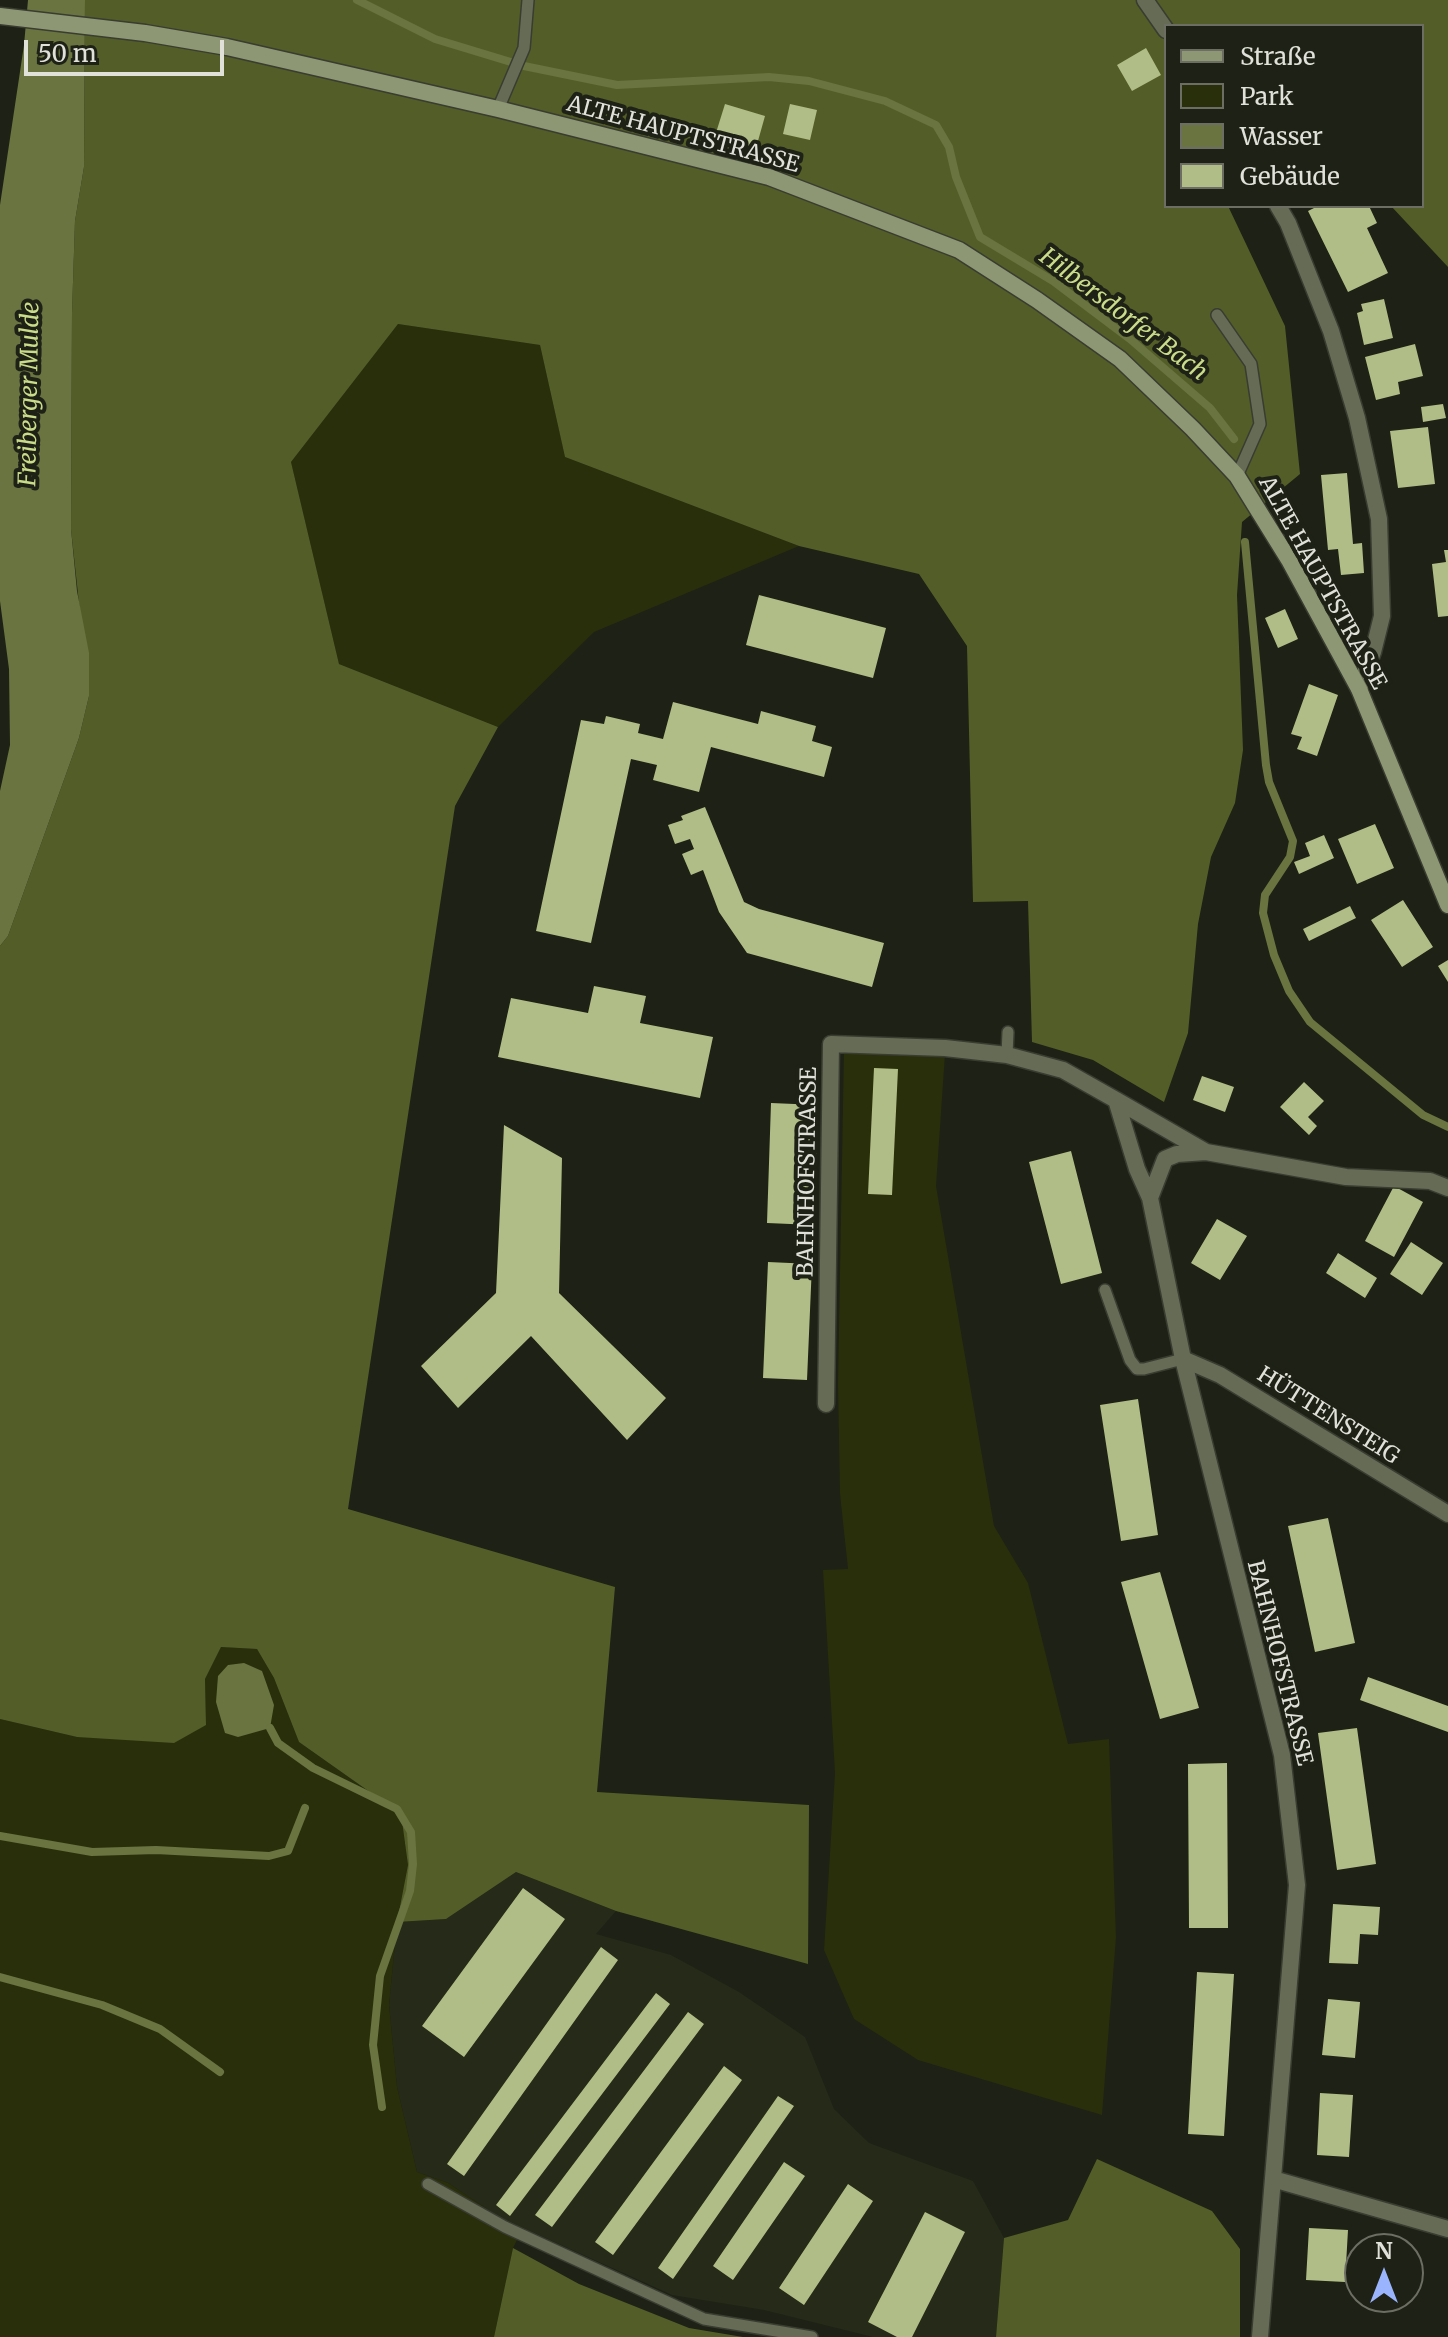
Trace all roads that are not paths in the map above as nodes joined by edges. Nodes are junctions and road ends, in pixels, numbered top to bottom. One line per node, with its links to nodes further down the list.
1 (528, 0): 5 (lane)
2 (1145, 0): 4 (street)
3 (0, 16): 5 (main road, ALTE HAUPTSTRASSE)
4 (1164, 27)
5 (498, 109): 8 (main road, ALTE HAUPTSTRASSE)
6 (1279, 208): 9 (street)
7 (1217, 315): 8 (lane)
8 (1237, 476): 9 (main road, ALTE HAUPTSTRASSE)
9 (1359, 689): 10 (main road, ALTE HAUPTSTRASSE)
10 (1448, 905)
11 (1008, 1032): 12 (lane)
12 (1007, 1055): 13 (street, BAHNHOFSTRASSE); 19 (street, BAHNHOFSTRASSE)
13 (1116, 1100): 14 (street, BAHNHOFSTRASSE); 16 (street, BAHNHOFSTRASSE)
14 (1206, 1152): 15 (street, BAHNHOFSTRASSE); 16 (street, BAHNHOFSTRASSE)
15 (1448, 1188)
16 (1150, 1198): 18 (street, BAHNHOFSTRASSE)
17 (1105, 1290): 18 (lane)
18 (1183, 1359): 20 (street, HÜTTENSTEIG); 21 (street, BAHNHOFSTRASSE)
19 (826, 1404)
20 (1448, 1514)
21 (1273, 2179): 23 (street); 25 (street, BAHNHOFSTRASSE)
22 (428, 2184): 24 (lane)
23 (1448, 2229)
24 (812, 2337)
25 (1260, 2337)

